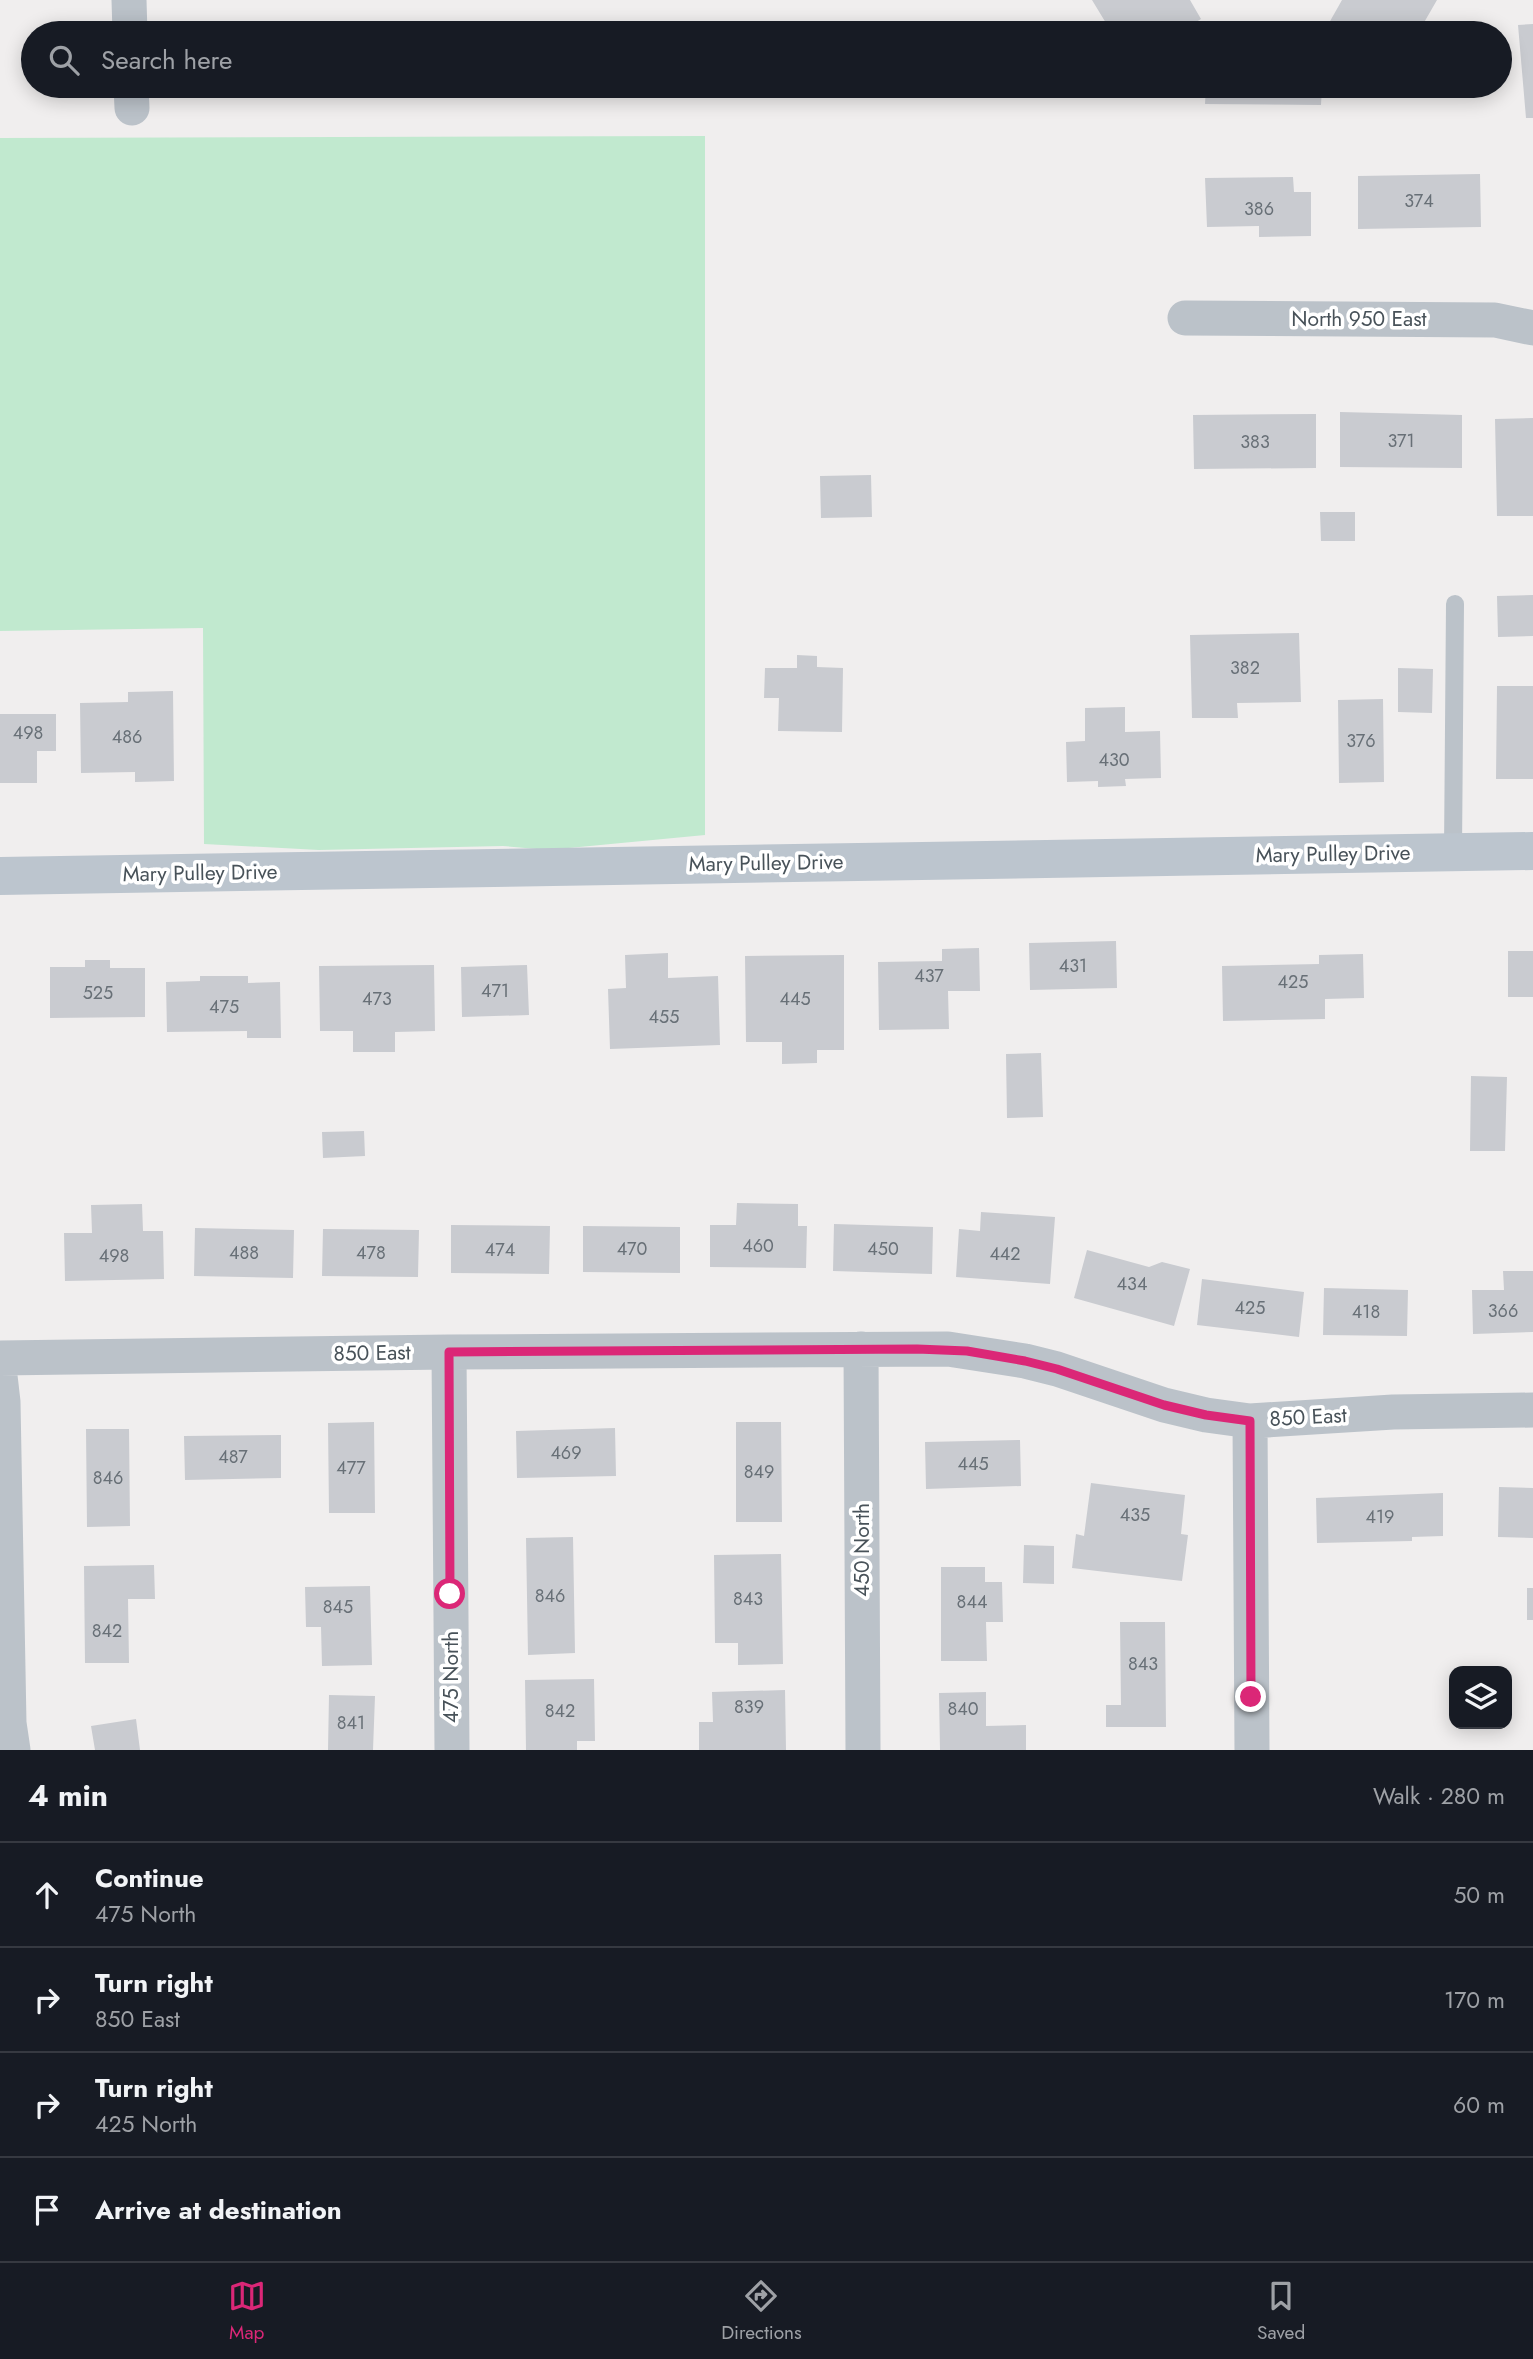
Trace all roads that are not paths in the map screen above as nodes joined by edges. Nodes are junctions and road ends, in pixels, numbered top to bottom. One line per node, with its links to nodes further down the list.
1 (129, 0): 2 (street)
2 (130, 21)
3 (1185, 318): 4 (street, North 950 East)
4 (1533, 328)
5 (1455, 604): 7 (lane)
6 (1533, 851): 7 (street, Mary Pulley Drive)
7 (1453, 852): 8 (street, Mary Pulley Drive)
8 (0, 876)
9 (861, 1349): 10 (street, 850 East); 14 (street, 850 East); 17 (street, 450 North)
10 (449, 1352): 11 (street, 850 East); 16 (street, 475 North)
11 (0, 1358)
12 (0, 1376): 15 (street)
13 (1533, 1410): 14 (street, 850 East)
14 (1250, 1421): 18 (street)
15 (13, 1750)
16 (452, 1750)
17 (863, 1750)
18 (1252, 1750)

